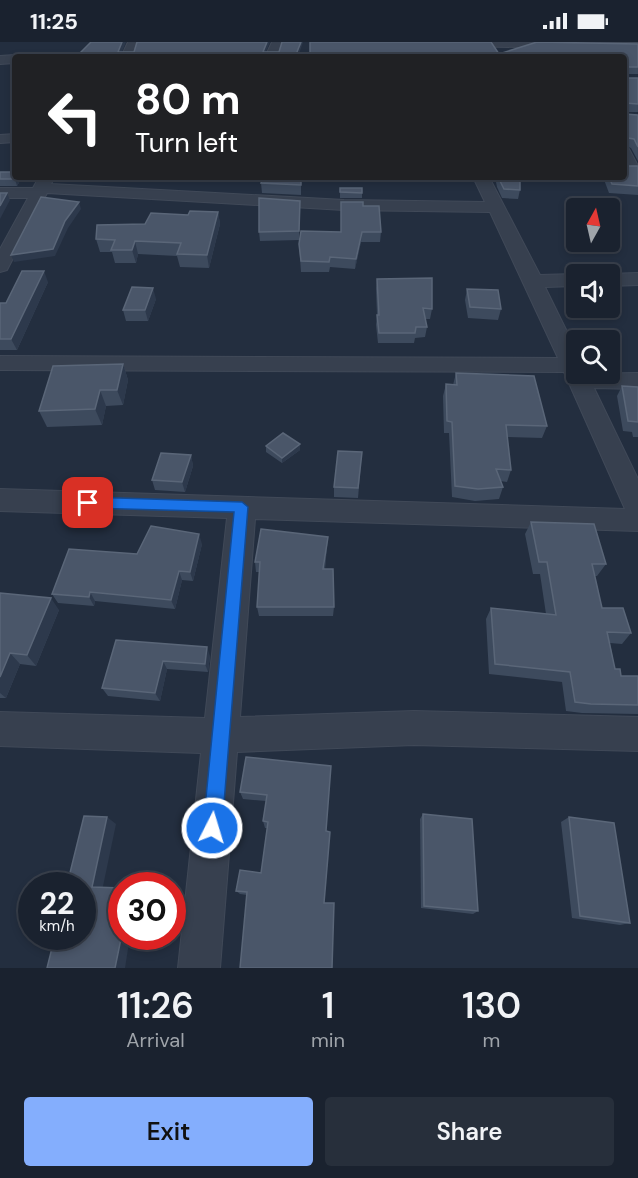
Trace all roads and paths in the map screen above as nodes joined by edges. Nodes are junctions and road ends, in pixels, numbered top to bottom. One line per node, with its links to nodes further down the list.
1 (439, 43): 2 (street)
2 (578, 44): 3 (street)
3 (638, 46)
4 (482, 180): 7 (street)
5 (42, 186): 6 (street); 7 (street); 8 (street)
6 (0, 193)
7 (496, 207): 12 (street)
8 (0, 266)
9 (638, 279): 11 (street)
10 (566, 280): 12 (street)
11 (620, 280)
12 (533, 281): 13 (street)
13 (566, 352)
14 (0, 363): 15 (street)
15 (566, 372)
16 (620, 378): 17 (street)
17 (638, 381)
18 (581, 384): 21 (street)
19 (0, 500): 20 (street)
20 (242, 507): 22 (street); 24 (street)
21 (638, 507)
22 (638, 519)
23 (0, 729): 24 (street)
24 (221, 734): 25 (street); 26 (street)
25 (638, 734)
26 (199, 968)

